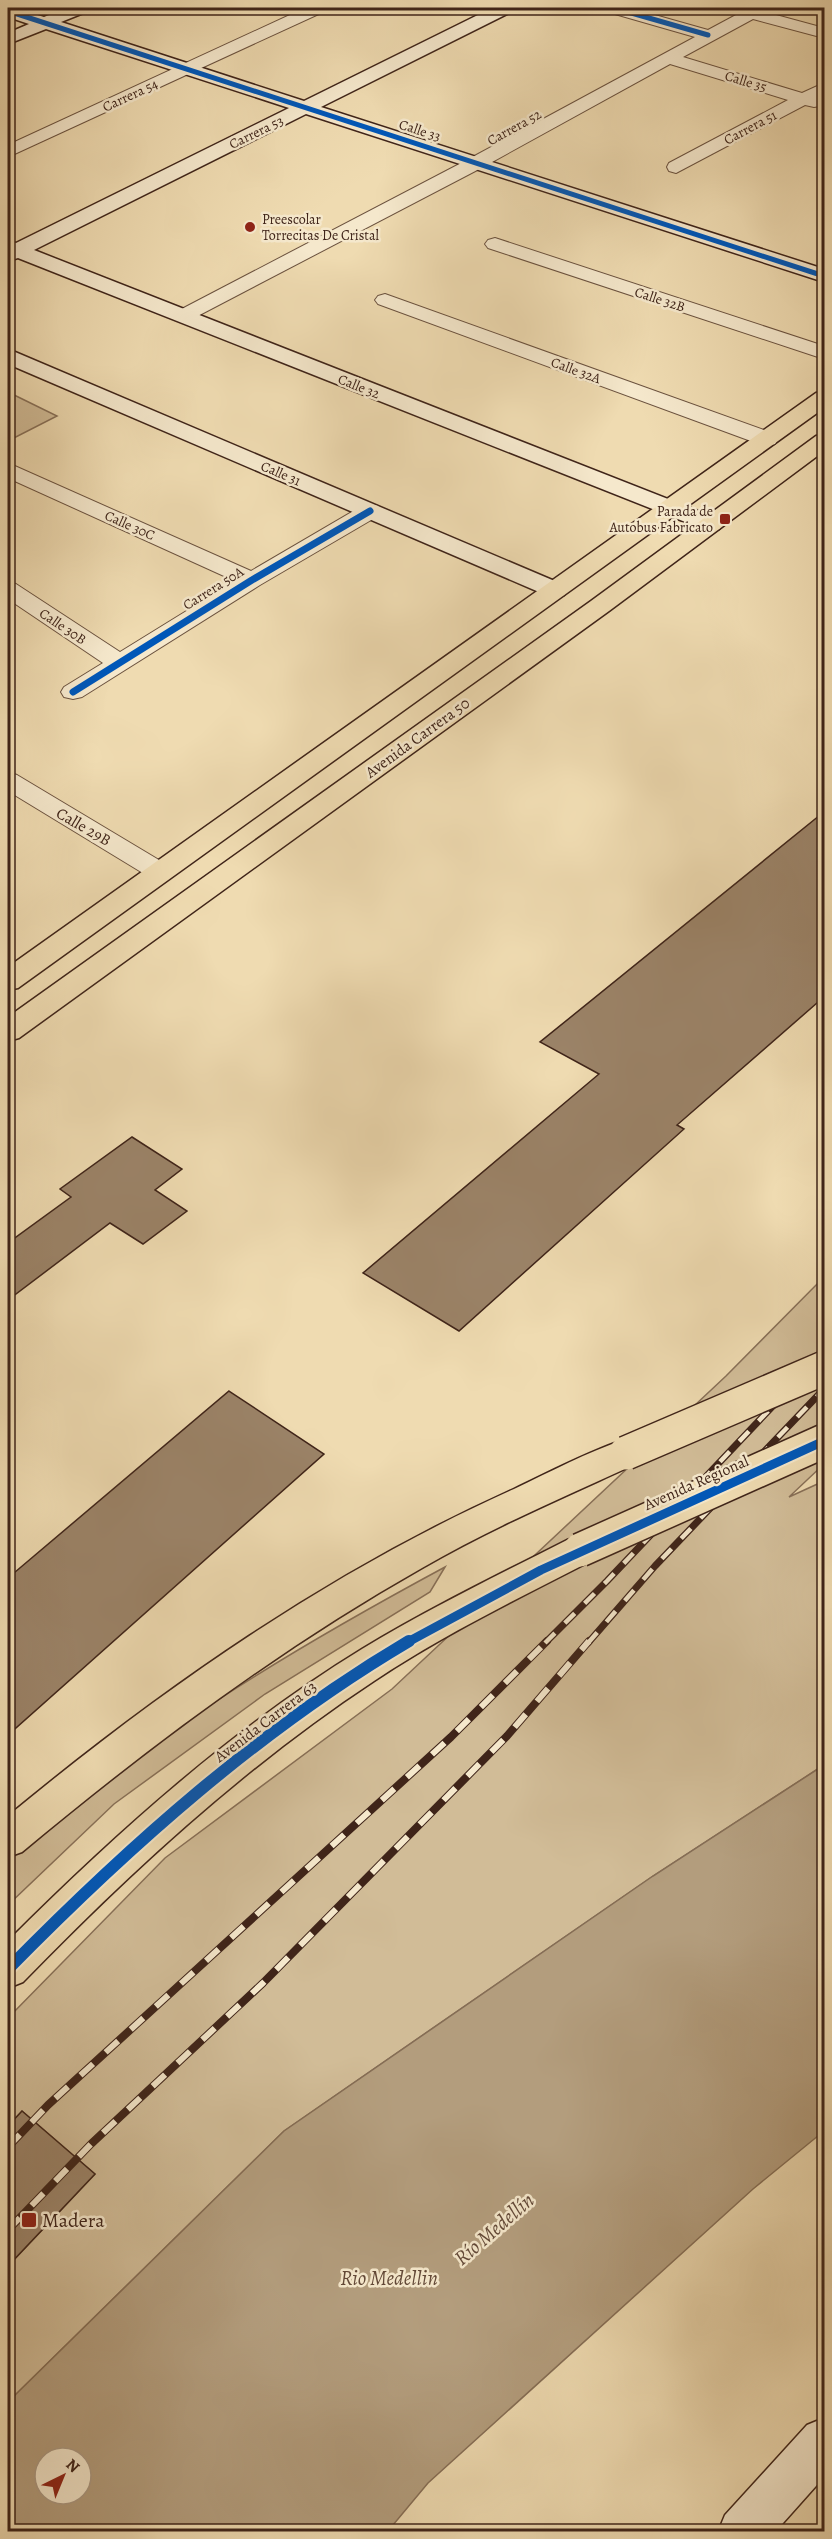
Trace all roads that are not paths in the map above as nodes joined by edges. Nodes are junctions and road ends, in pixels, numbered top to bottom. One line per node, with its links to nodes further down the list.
1 (80, 8): 7 (street)
2 (317, 8): 12 (street, Carrera 54)
3 (505, 8): 14 (street, Carrera 53)
4 (614, 8): 9 (street)
5 (756, 10): 8 (street); 9 (street, Carrera 52)
6 (8, 11): 7 (street, Calle 33)
7 (43, 22): 10 (street); 12 (street, Calle 33)
8 (825, 33)
9 (708, 35): 11 (street, Carrera 52)
10 (8, 39)
11 (674, 55): 13 (street, Calle 35); 16 (street, Carrera 52)
12 (187, 69): 14 (street, Calle 33); 15 (street, Carrera 54)
13 (819, 96): 17 (street, Carrera 51)
14 (305, 107): 16 (street, Calle 33); 19 (street, Carrera 53)
15 (8, 153)
16 (476, 163): 20 (street, Calle 33); 22 (street, Carrera 52)
17 (676, 167)
18 (495, 244): 23 (street, Calle 32B)
19 (10, 251): 22 (street, Calle 32)
20 (825, 276)
21 (386, 300): 26 (street, Calle 32A)
22 (183, 316): 29 (street, Calle 32)
23 (825, 353)
24 (8, 356): 30 (street, Calle 31)
25 (825, 398): 26 (main road)
26 (767, 439): 29 (main road)
27 (825, 441): 31 (main road, Avenida Carrera 50)
28 (8, 470): 32 (street, Calle 30C)
29 (670, 508): 31 (street, Calle 32); 34 (main road)
30 (370, 511): 32 (street, Carrera 50A); 34 (street, Calle 31)
31 (711, 524): 40 (main road, Avenida Carrera 50)
32 (252, 580): 35 (street, Carrera 50A)
33 (8, 589): 35 (street, Calle 30B)
34 (555, 590): 38 (main road)
35 (118, 662): 36 (street, Carrera 50A)
36 (73, 692)
37 (8, 780): 38 (street, Calle 29B)
38 (160, 872): 39 (main road)
39 (8, 980)
40 (8, 1031)
41 (825, 1368): 44 (main road, bridge)
42 (825, 1441): 43 (main road, Avenida Regional, bridge)
43 (580, 1550): 45 (main road, Avenida Carrera 63)
44 (8, 1840)
45 (8, 1969)
46 (825, 2442): 47 (street)
47 (742, 2532)

